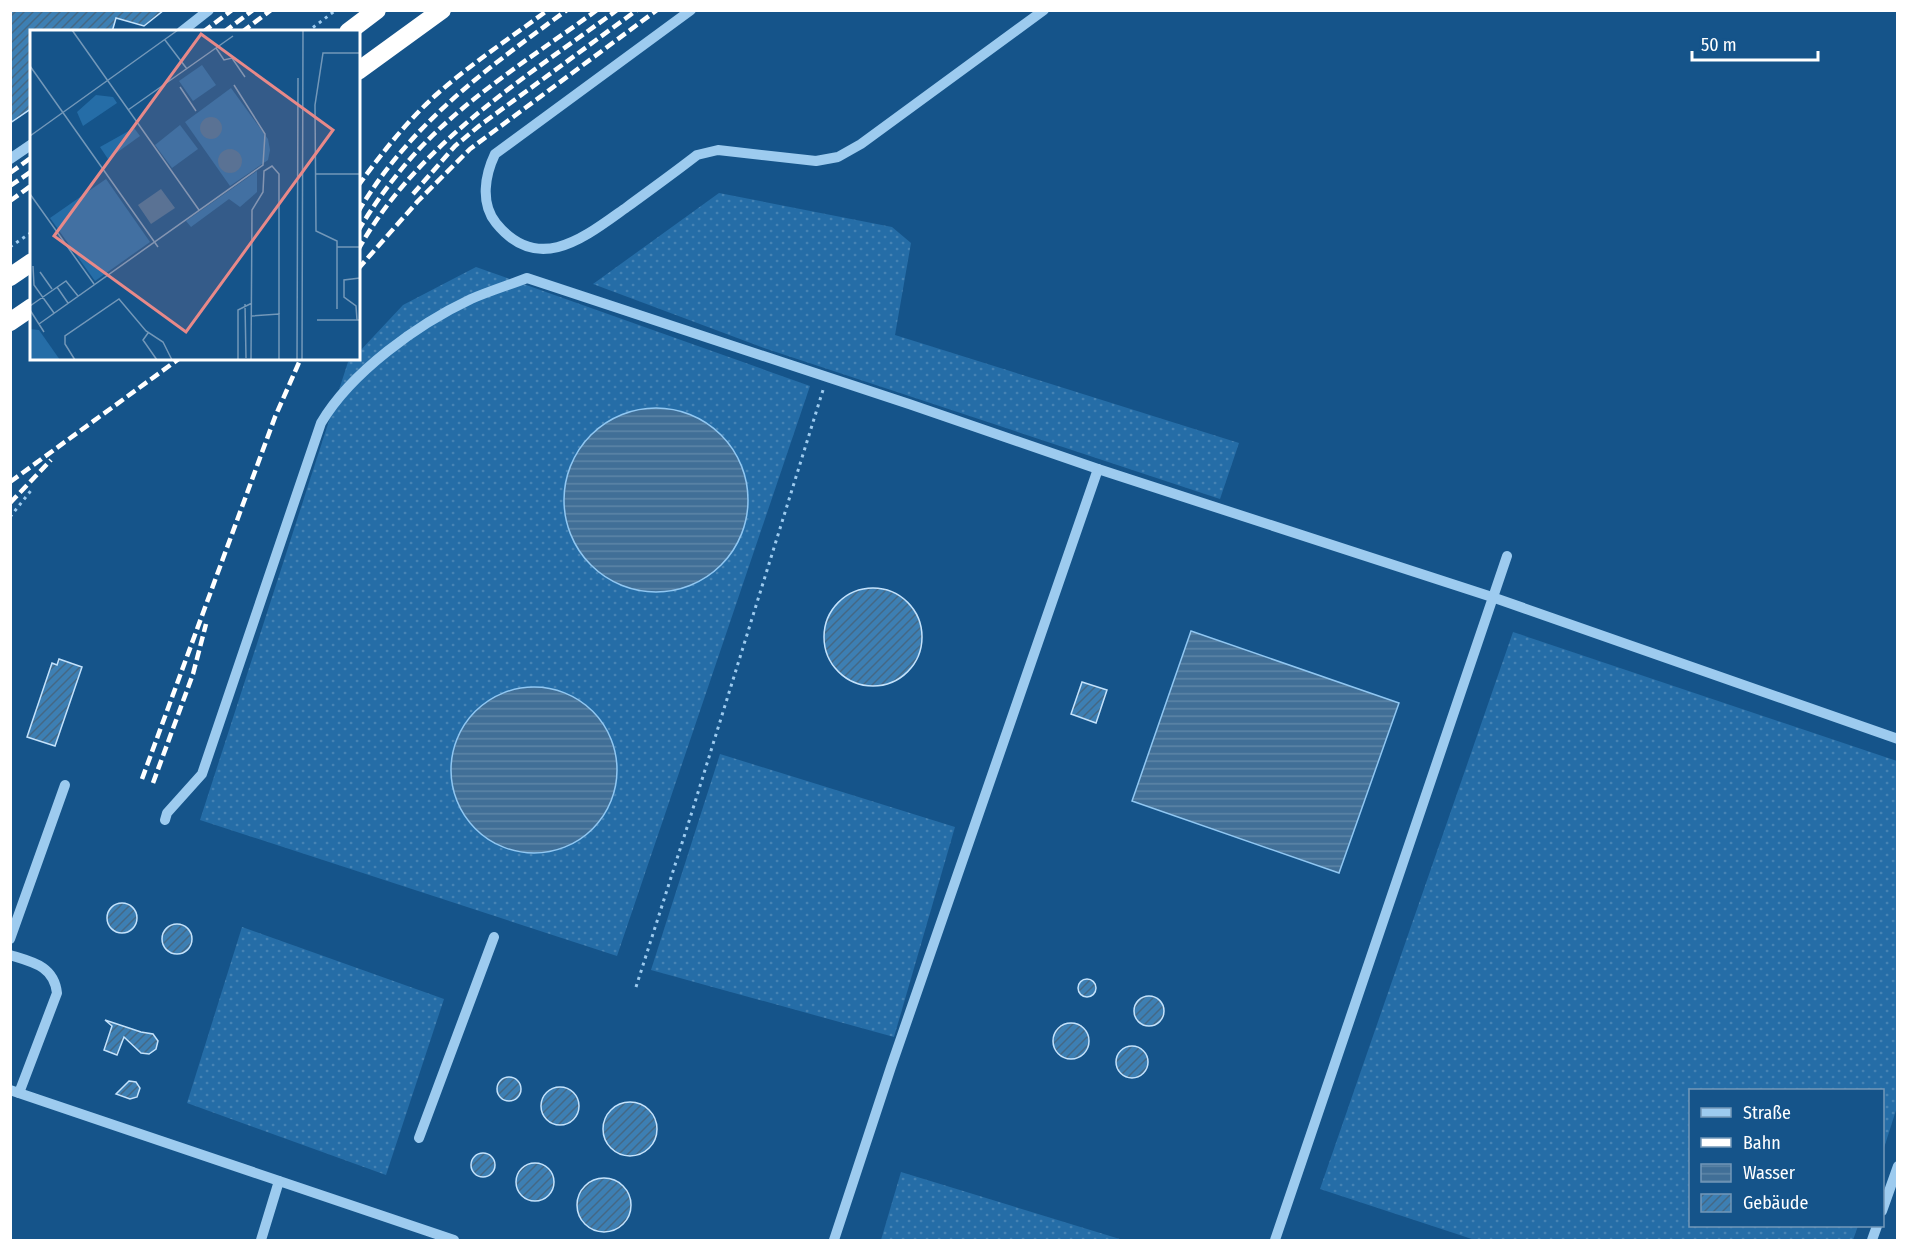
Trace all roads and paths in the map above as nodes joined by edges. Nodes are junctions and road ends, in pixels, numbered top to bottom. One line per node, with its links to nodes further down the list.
1 (209, 10): 7 (lane)
2 (336, 10): 8 (path)
3 (377, 10): 9 (highway)
4 (442, 10): 10 (highway)
5 (691, 10): 6 (lane)
6 (1044, 10)
7 (184, 30)
8 (310, 30)
9 (351, 30)
10 (360, 70)
11 (30, 145): 12 (lane)
12 (10, 159)
13 (30, 233): 14 (path)
14 (10, 247)
15 (30, 263): 16 (highway)
16 (10, 277)
17 (30, 308): 18 (highway)
18 (10, 322)
19 (827, 377): 20 (lane); 27 (lane); 31 (path)
20 (1098, 469): 24 (lane); 39 (lane)
21 (33, 488): 22 (path)
22 (10, 517)
23 (1507, 556): 24 (lane)
24 (1492, 597): 25 (lane); 40 (lane)
25 (1898, 739)
26 (65, 785): 29 (lane)
27 (165, 820)
28 (494, 937): 33 (lane)
29 (10, 939)
30 (10, 955): 32 (lane)
31 (636, 987)
32 (15, 1091): 35 (lane)
33 (419, 1138)
34 (1898, 1166): 36 (lane)
35 (279, 1181): 37 (lane); 38 (lane)
36 (1884, 1204)
37 (261, 1240)
38 (454, 1240)
39 (834, 1240)
40 (1275, 1240)

